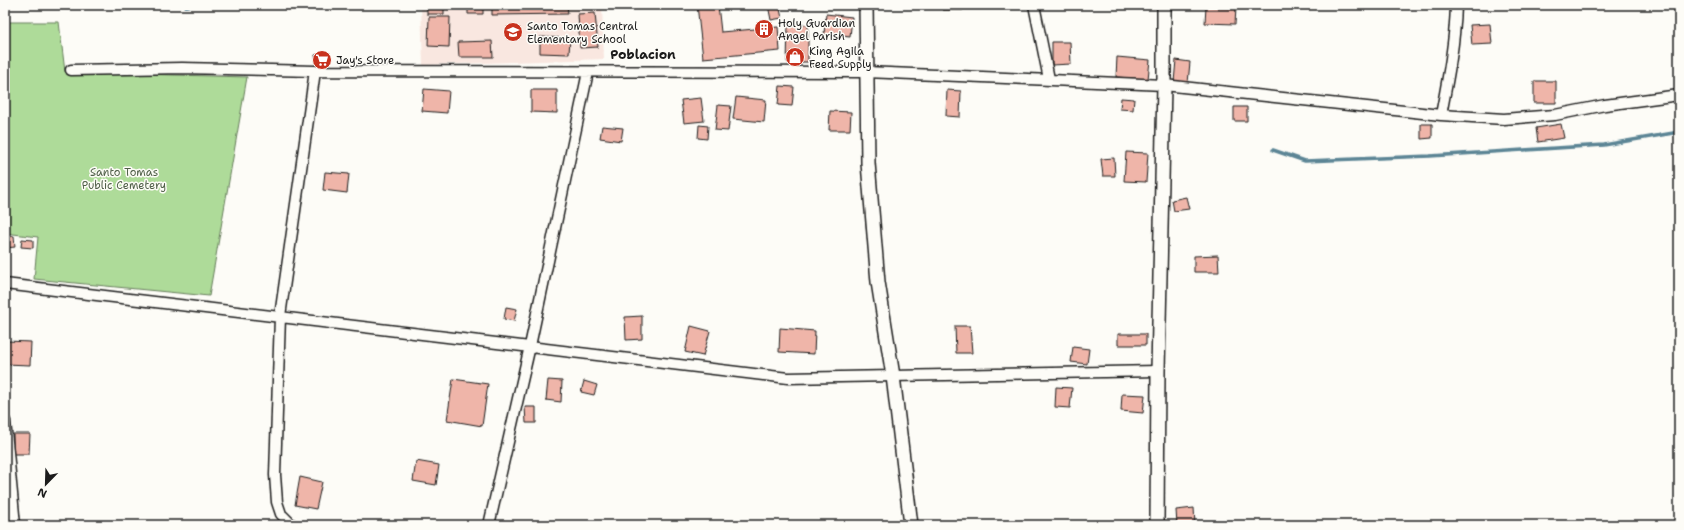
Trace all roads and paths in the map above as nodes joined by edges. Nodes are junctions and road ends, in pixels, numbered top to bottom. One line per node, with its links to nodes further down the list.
1 (866, 5): 8 (street)
2 (1034, 5): 9 (street)
3 (1164, 5): 10 (street)
4 (1456, 5): 12 (street)
5 (71, 70): 6 (street)
6 (315, 71): 7 (street); 14 (street)
7 (588, 72): 8 (street); 15 (street)
8 (866, 72): 9 (street); 17 (street)
9 (1049, 80): 10 (street)
10 (1164, 84): 12 (street); 16 (street)
11 (1679, 95): 12 (street)
12 (1440, 115)
13 (5, 284): 14 (street)
14 (280, 316): 15 (street); 21 (street)
15 (530, 346): 17 (street); 22 (street)
16 (1158, 371): 17 (street); 24 (street)
17 (893, 376): 23 (street)
18 (5, 421): 19 (street)
19 (8, 485): 20 (street)
20 (15, 525)
21 (292, 525)
22 (488, 525)
23 (911, 525)
24 (1157, 525)

